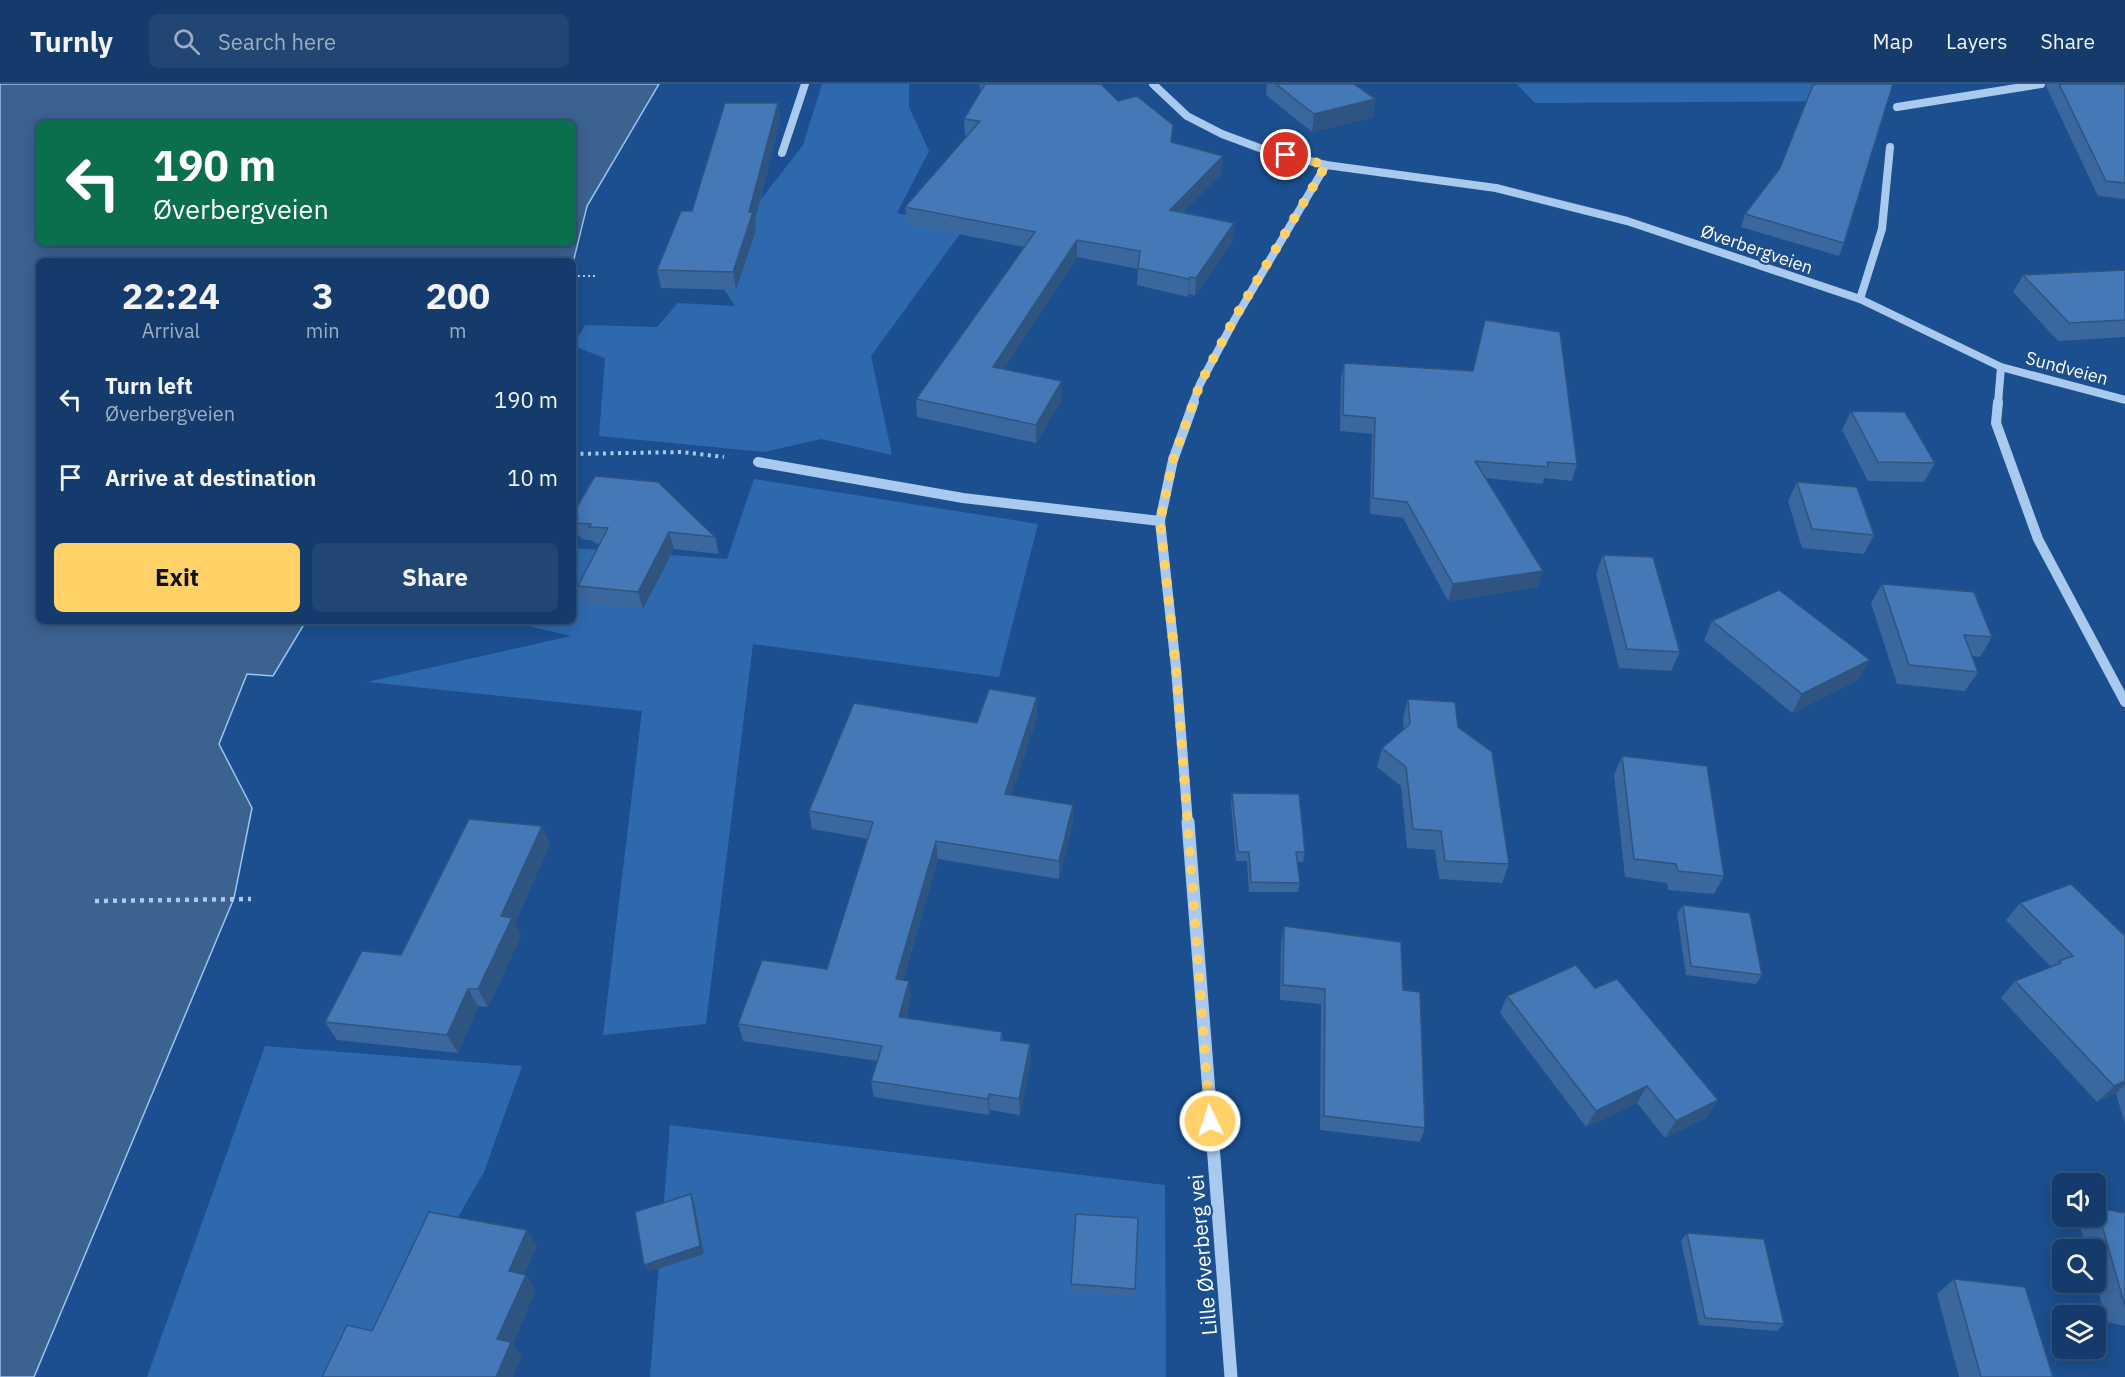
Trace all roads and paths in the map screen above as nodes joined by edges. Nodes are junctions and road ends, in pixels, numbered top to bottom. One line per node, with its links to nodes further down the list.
1 (805, 84): 6 (street)
2 (1153, 84): 7 (street, Øverbergveien)
3 (2041, 84): 4 (street)
4 (1897, 107)
5 (1890, 147): 10 (street)
6 (782, 153)
7 (1326, 165): 10 (street, Øverbergveien); 15 (street, Lille Øverberg vei)
8 (576, 276): 9 (path)
9 (596, 276)
10 (1860, 299): 11 (street, Øverbergveien)
11 (2001, 367): 12 (street, Sundveien); 16 (street)
12 (2125, 400)
13 (576, 454): 14 (path)
14 (758, 462): 15 (street)
15 (1160, 521): 19 (street, Lille Øverberg vei)
16 (2125, 702)
17 (251, 899): 18 (path)
18 (95, 901)
19 (1231, 1377)

